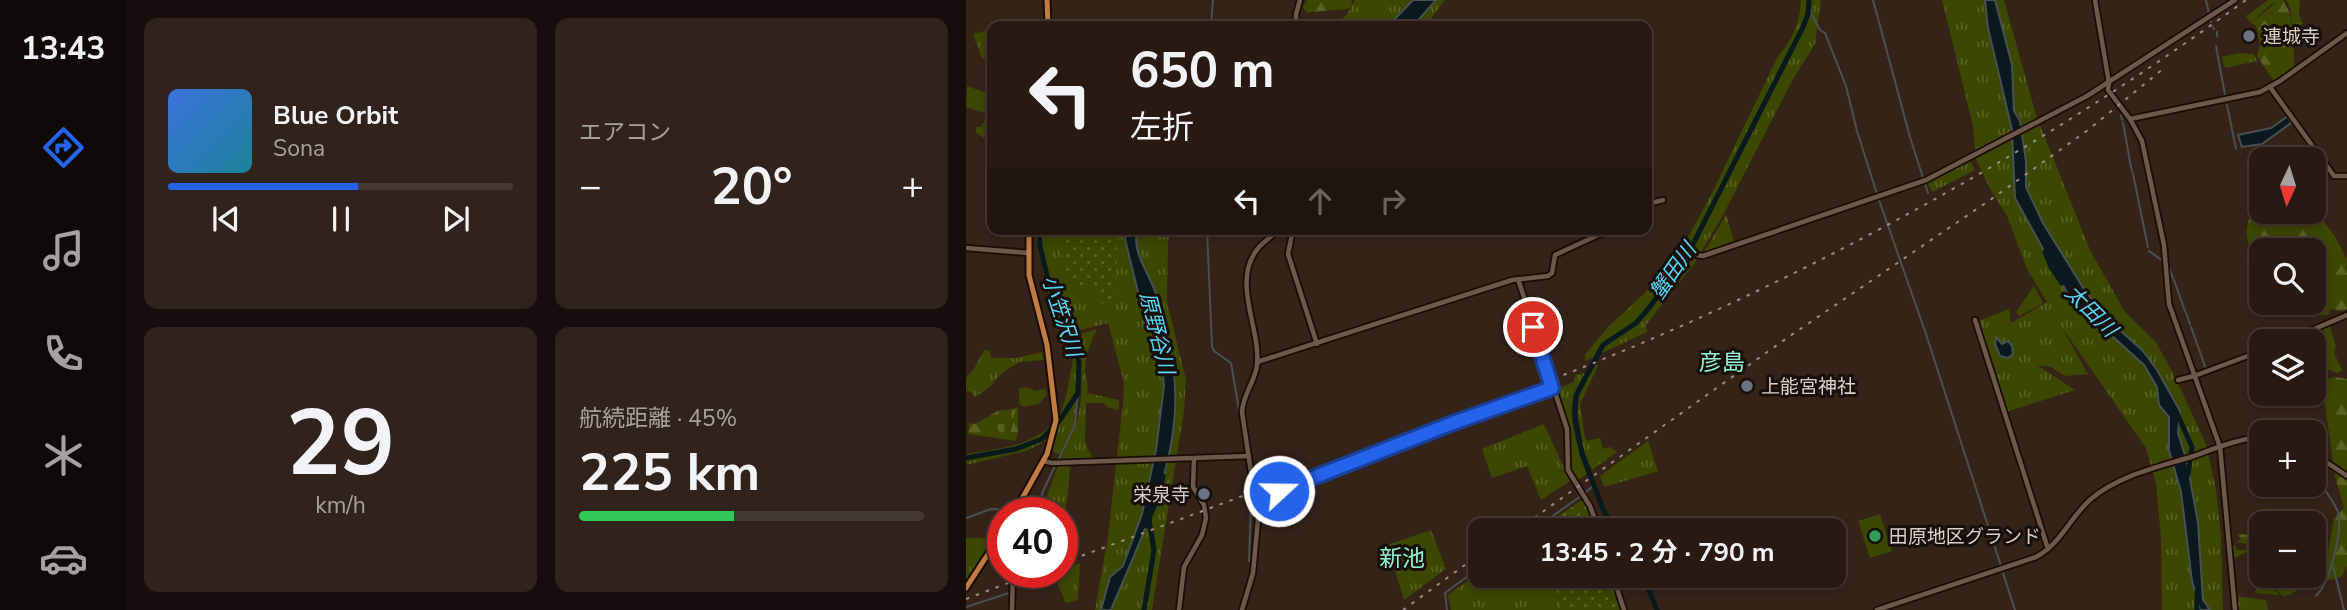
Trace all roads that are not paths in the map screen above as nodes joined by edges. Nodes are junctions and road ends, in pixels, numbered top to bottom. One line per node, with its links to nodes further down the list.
1 (1046, 0): 5 (main road)
2 (1300, 0): 6 (street)
3 (2095, 0): 8 (street)
4 (2235, 0): 8 (street)
5 (1048, 21)
6 (1296, 21)
7 (2347, 33): 9 (street)
8 (2109, 83): 10 (street); 11 (street)
9 (2270, 87): 12 (street); 13 (street)
10 (2099, 89): 11 (street); 20 (street)
11 (2108, 90): 12 (street)
12 (2130, 119): 30 (street)
13 (2347, 177)
14 (1663, 200): 15 (street)
15 (1652, 203)
16 (1029, 235): 22 (main road)
17 (1273, 235): 29 (street)
18 (1292, 235): 27 (street)
19 (1598, 235): 23 (street)
20 (1687, 246)
21 (966, 248): 22 (street)
22 (1029, 253): 37 (main road)
23 (1518, 279): 27 (street); 32 (street)
24 (2347, 315): 26 (street)
25 (1975, 320): 43 (street)
26 (2314, 329)
27 (1317, 344): 29 (street)
28 (2249, 355): 30 (street)
29 (1257, 362): 35 (street)
30 (2194, 376): 31 (street); 34 (street)
31 (2178, 380)
32 (1552, 388): 41 (street); 42 (street)
33 (2249, 439): 34 (street)
34 (2220, 447): 43 (street); 53 (street)
35 (1249, 456): 36 (street); 41 (street)
36 (1194, 458): 37 (street); 49 (street)
37 (1043, 461): 40 (main road)
38 (2326, 462): 39 (street)
39 (2347, 476)
40 (1023, 497)
41 (1256, 500): 50 (street)
42 (1594, 518)
43 (2049, 549): 52 (street)
44 (987, 555): 45 (main road)
45 (966, 587)
46 (1013, 588): 48 (street)
47 (1617, 588): 51 (street)
48 (1012, 610)
49 (1179, 610)
50 (1242, 610)
51 (1624, 610)
52 (1877, 610)
53 (2235, 610)

